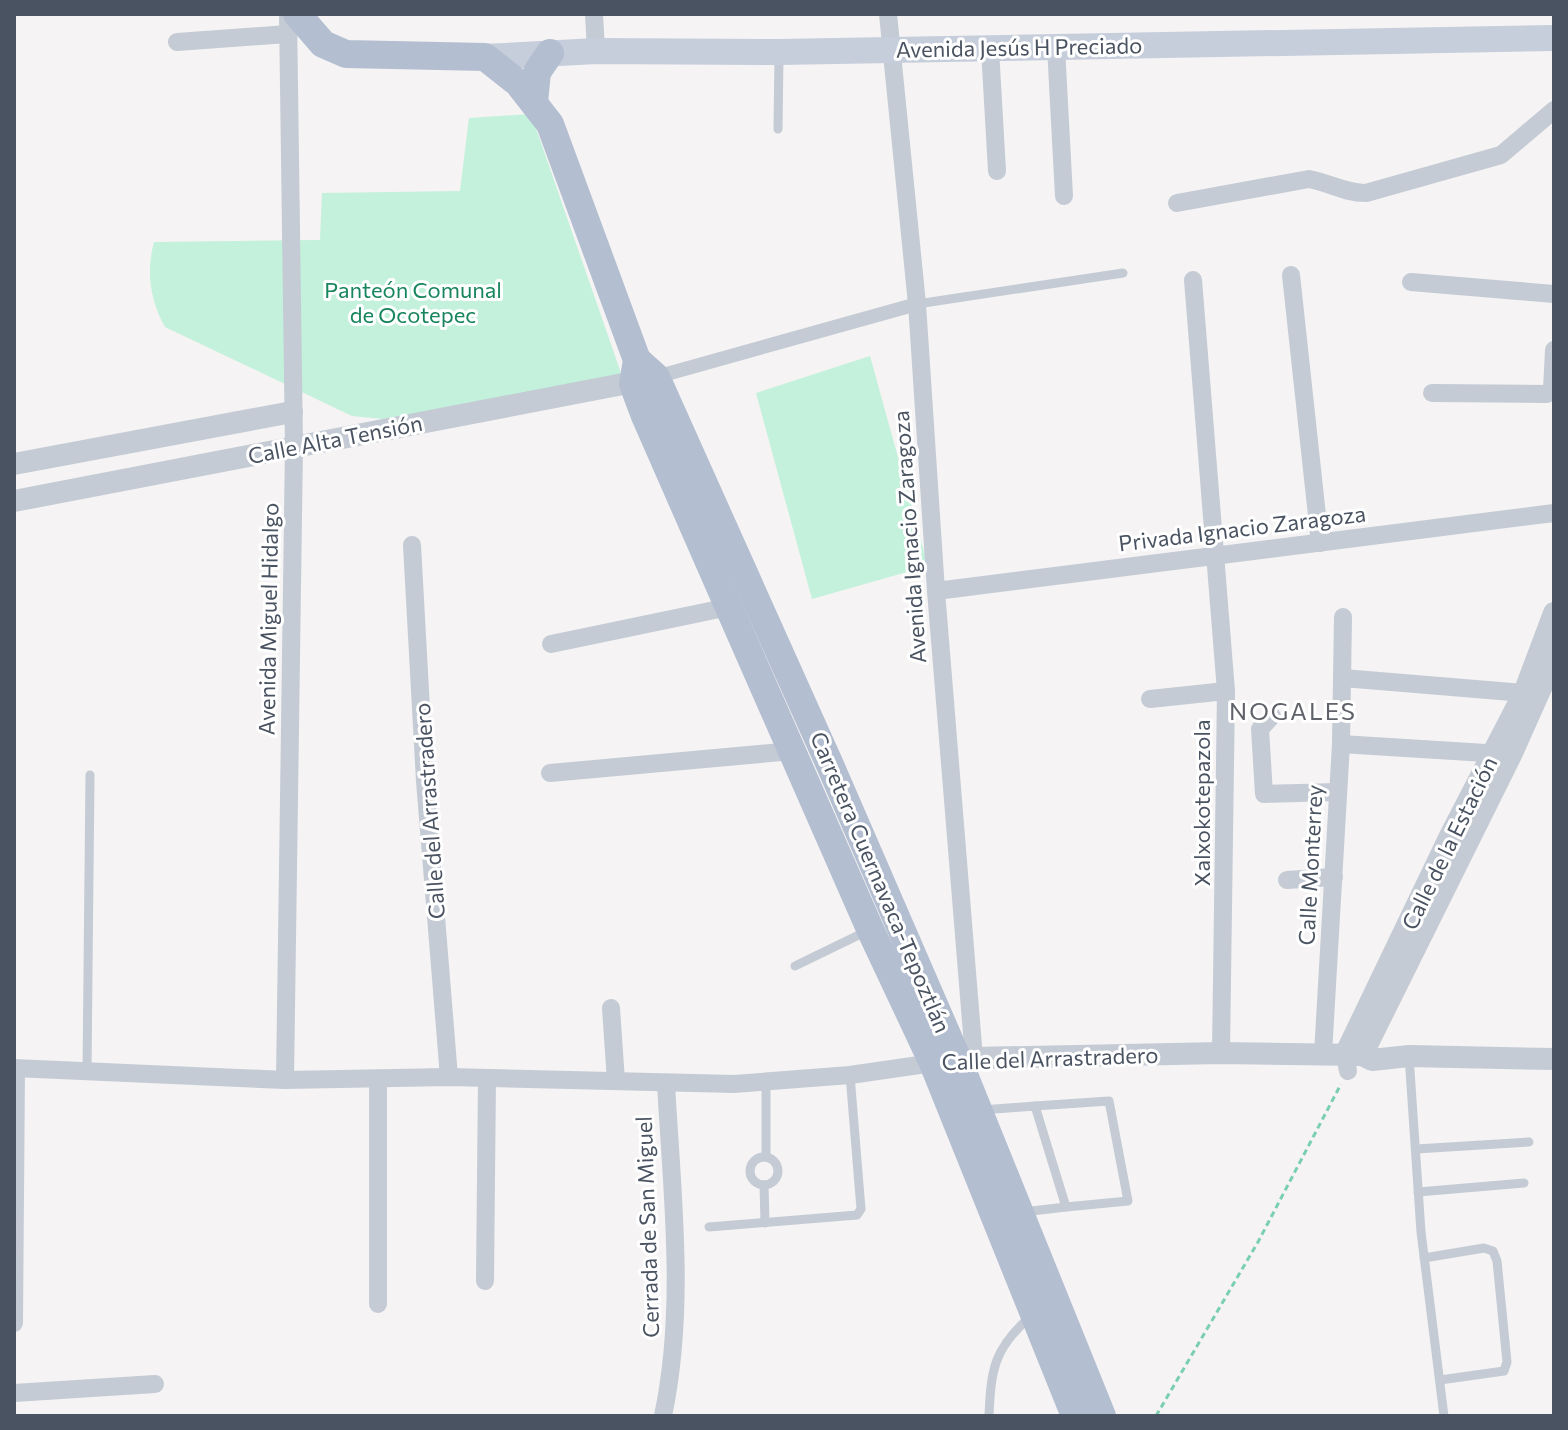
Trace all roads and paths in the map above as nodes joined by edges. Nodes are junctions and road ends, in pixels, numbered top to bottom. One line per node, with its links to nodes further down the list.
1 (288, 14): 4 (street, Avenida Miguel Hidalgo)
2 (594, 14): 10 (street)
3 (888, 14): 8 (street, Avenida Ignacio Zaragoza)
4 (292, 24): 6 (street); 13 (main road); 29 (street, Avenida Miguel Hidalgo)
5 (1554, 38): 7 (main road, Avenida Jesús H Preciado)
6 (177, 42)
7 (1056, 47): 9 (main road, Avenida Jesús H Preciado); 18 (street)
8 (890, 48): 9 (main road, Avenida Jesús H Preciado); 11 (main road, Avenida Jesús H Preciado); 25 (street, Avenida Ignacio Zaragoza)
9 (990, 49): 17 (street)
10 (596, 51): 11 (main road, Avenida Jesús H Preciado); 12 (main road, Avenida Jesús H Preciado)
11 (779, 52): 16 (lane)
12 (550, 53): 13 (main road, Avenida Jesús H Preciado); 14 (main road)
13 (485, 57): 14 (main road, Carretera Cuernavaca-Tepoztlán)
14 (534, 102): 27 (main road, Carretera Cuernavaca-Tepoztlán)
15 (1554, 110): 19 (street)
16 (778, 129)
17 (997, 171)
18 (1064, 196)
19 (1177, 203)
20 (1123, 273): 25 (lane)
21 (1291, 275): 38 (street)
22 (1193, 280): 40 (street, Xalxokotepazola)
23 (1411, 282): 24 (street)
24 (1554, 294)
25 (917, 304): 27 (street); 41 (street, Avenida Ignacio Zaragoza)
26 (1554, 350): 28 (street)
27 (642, 374): 31 (street, Calle Alta Tensión); 42 (main road, Carretera Cuernavaca-Tepoztlán); 67 (main road, Carretera Cuernavaca-Tepoztlán)
28 (1432, 393)
29 (292, 412): 30 (street, Calle Alta Tensión); 31 (street, Avenida Miguel Hidalgo)
30 (146, 439): 32 (street, Calle Alta Tensión); 34 (street)
31 (294, 446): 34 (street, Calle Alta Tensión); 74 (street, Avenida Miguel Hidalgo)
32 (39, 459): 33 (street, Calle Alta Tensión); 35 (street)
33 (14, 464)
34 (130, 478): 35 (street, Calle Alta Tensión)
35 (44, 496): 36 (street, Calle Alta Tensión)
36 (14, 501)
37 (1554, 513): 38 (street, Privada Ignacio Zaragoza)
38 (1320, 543): 40 (street, Privada Ignacio Zaragoza)
39 (412, 545): 71 (street, Calle del Arrastradero)
40 (1218, 554): 41 (street, Privada Ignacio Zaragoza); 48 (street, Xalxokotepazola)
41 (936, 591): 67 (street, Avenida Ignacio Zaragoza)
42 (729, 607): 45 (street); 53 (main road, Carretera Cuernavaca-Tepoztlán)
43 (1554, 613): 49 (street, Calle de la Estación)
44 (1343, 617): 47 (street, Calle Monterrey)
45 (551, 644)
46 (1554, 659): 54 (street, Calle de la Estación)
47 (1343, 678): 49 (street); 52 (street, Calle Monterrey)
48 (1226, 691): 50 (street); 63 (street, Xalxokotepazola)
49 (1524, 693): 54 (street, Calle de la Estación)
50 (1150, 699)
51 (1272, 716): 57 (street)
52 (1341, 744): 54 (street); 57 (street, Calle Monterrey)
53 (793, 751): 55 (street); 60 (main road, Carretera Cuernavaca-Tepoztlán)
54 (1502, 754): 65 (street, Calle de la Estación)
55 (550, 773)
56 (90, 775): 69 (lane)
57 (1338, 792): 58 (street, Calle Monterrey)
58 (1334, 877): 59 (street); 65 (street, Calle Monterrey)
59 (1287, 880)
60 (870, 929): 61 (lane); 67 (main road, Carretera Cuernavaca-Tepoztlán)
61 (795, 966)
62 (611, 1008): 75 (street)
63 (1221, 1053): 65 (street, Calle del Arrastradero); 67 (street, Calle del Arrastradero)
64 (1409, 1056): 65 (street, Calle del Arrastradero); 66 (street, Calle del Arrastradero); 81 (lane)
65 (1345, 1059): 102 (path)
66 (1554, 1059)
67 (955, 1060): 70 (street, Calle del Arrastradero); 79 (main road, Carretera Cuernavaca-Tepoztlán); 93 (main road, Carretera Cuernavaca-Tepoztlán)
68 (15, 1068): 69 (street, Calle del Arrastradero); 94 (street)
69 (87, 1071): 74 (street, Calle del Arrastradero)
70 (850, 1075): 76 (street, Calle del Arrastradero); 88 (lane)
71 (449, 1077): 72 (street, Calle del Arrastradero); 73 (street, Calle del Arrastradero)
72 (487, 1078): 75 (street, Calle del Arrastradero); 91 (street)
73 (378, 1079): 74 (street, Calle del Arrastradero); 92 (street)
74 (285, 1080)
75 (616, 1081): 77 (street, Calle del Arrastradero)
76 (766, 1081): 77 (street, Calle del Arrastradero); 82 (lane)
77 (666, 1084): 98 (street, Cerrada de San Miguel)
78 (1035, 1106): 79 (lane); 86 (lane); 86 (lane)
79 (978, 1111): 87 (main road, Carretera Cuernavaca-Tepoztlán)
80 (1529, 1142): 81 (lane)
81 (1416, 1149): 85 (lane)
82 (766, 1157): 84 (lane); 84 (lane)
83 (1524, 1183): 85 (lane)
84 (764, 1185): 88 (lane)
85 (1418, 1192): 90 (lane)
86 (1066, 1207): 87 (lane)
87 (1020, 1213): 101 (main road, Carretera Cuernavaca-Tepoztlán)
88 (765, 1223): 89 (lane)
89 (709, 1227)
90 (1424, 1258): 95 (lane); 95 (lane)
91 (485, 1281)
92 (378, 1304)
93 (1034, 1314): 99 (lane); 100 (main road, Carretera Cuernavaca-Tepoztlán)
94 (14, 1323)
95 (1440, 1380): 103 (lane)
96 (155, 1384): 97 (street)
97 (14, 1393)
98 (663, 1416)
99 (989, 1416)
100 (1075, 1416)
101 (1102, 1416)
102 (1156, 1416)
103 (1444, 1416)

